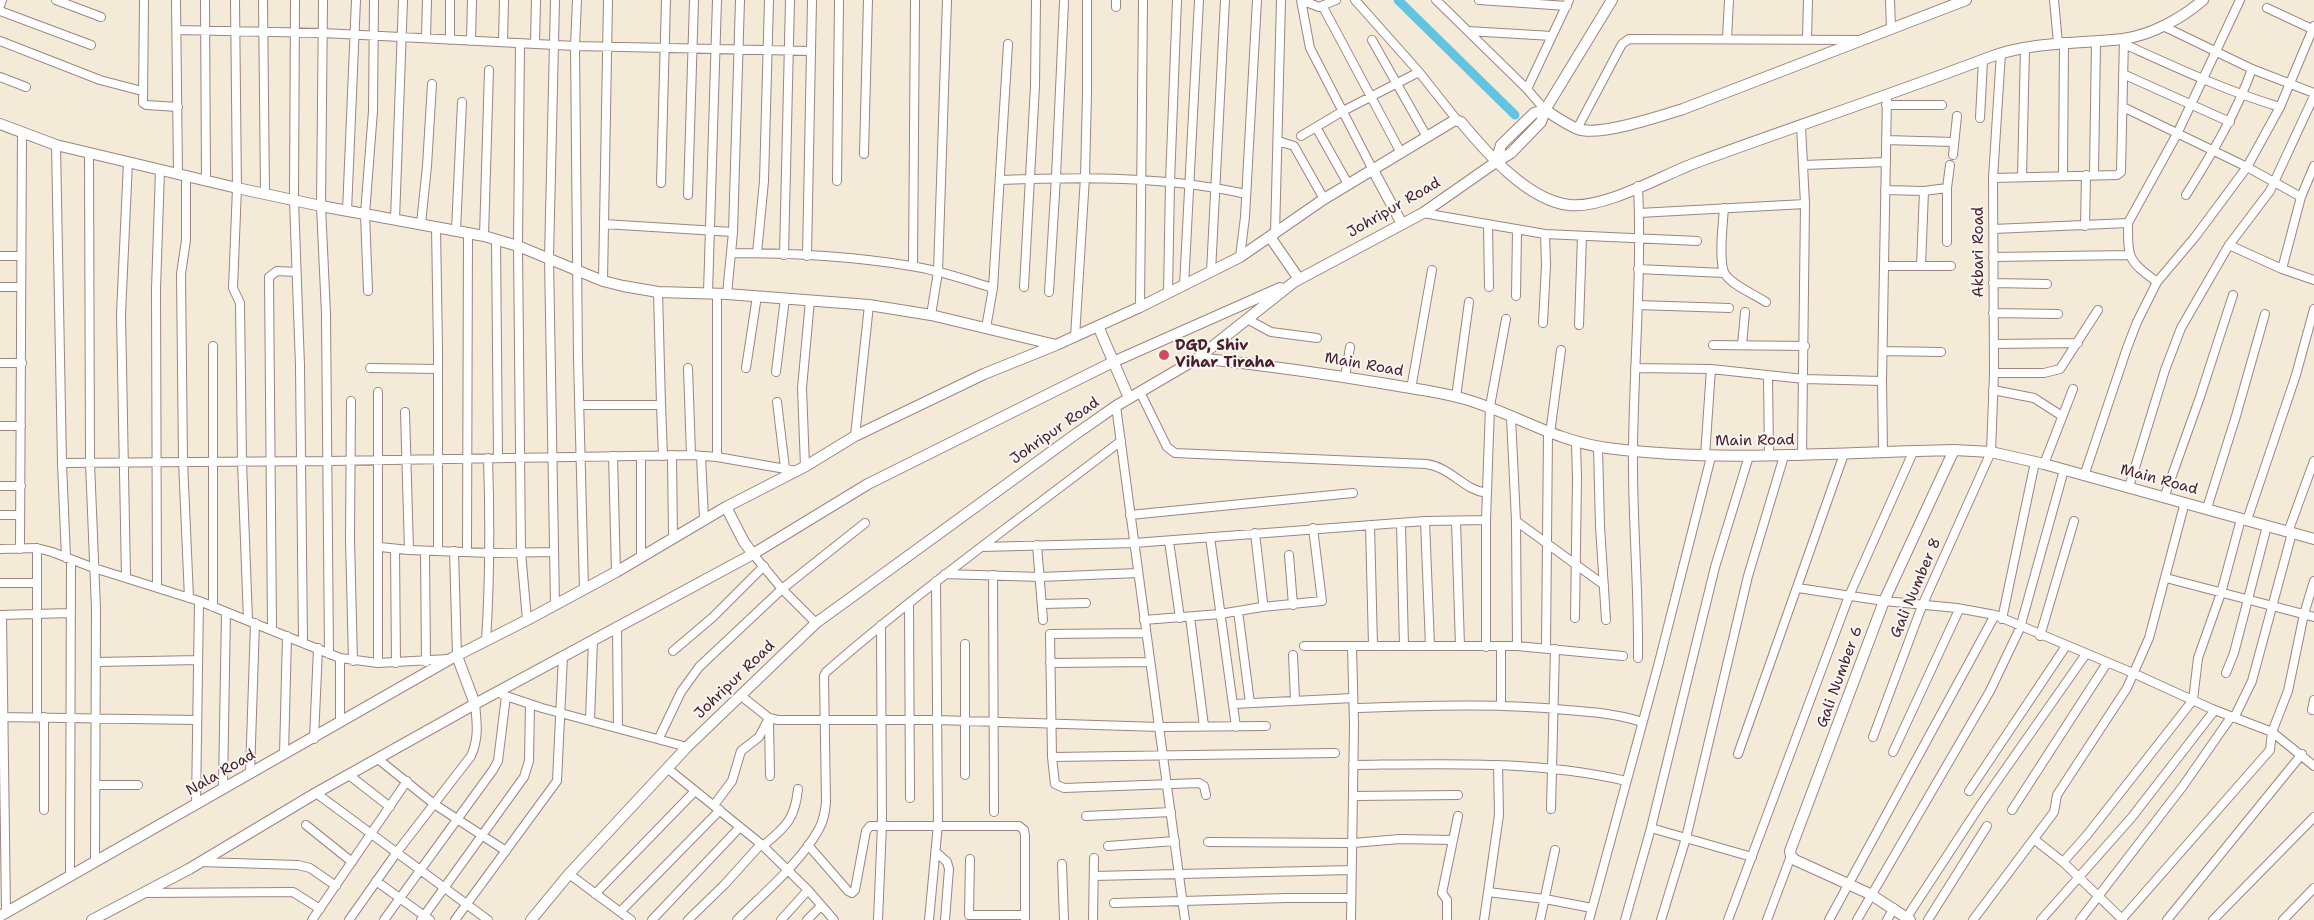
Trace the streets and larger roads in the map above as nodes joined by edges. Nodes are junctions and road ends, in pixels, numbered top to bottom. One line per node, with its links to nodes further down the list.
1 (2, 0): 55 (street)
2 (56, 0): 59 (street)
3 (144, 0): 115 (street)
4 (176, 0): 63 (street)
5 (205, 0): 64 (street)
6 (236, 0): 65 (street)
7 (263, 0): 66 (street)
8 (295, 0): 68 (street)
9 (322, 0): 69 (street)
10 (356, 0): 70 (street)
11 (374, 0): 71 (street)
12 (403, 0): 73 (street)
13 (427, 0): 74 (street)
14 (450, 0): 77 (street)
15 (472, 0): 81 (street)
16 (504, 0): 84 (street)
17 (536, 0): 87 (street)
18 (556, 0): 90 (street)
19 (577, 0): 91 (street)
20 (608, 0): 92 (street)
21 (666, 0): 93 (street)
22 (694, 0): 94 (street)
23 (717, 0): 95 (street)
24 (740, 0): 97 (street)
25 (769, 0): 99 (street)
26 (790, 0): 100 (street)
27 (812, 0): 98 (street)
28 (839, 0): 169 (street)
29 (868, 0): 147 (street)
30 (915, 0): 229 (street)
31 (947, 0): 238 (street)
32 (1036, 0): 165 (street)
33 (1087, 0): 162 (street)
34 (1143, 0): 168 (street)
35 (1177, 0): 170 (street)
36 (1198, 0): 173 (street)
37 (1225, 0): 176 (street)
38 (1256, 0): 182 (street)
39 (1281, 0): 141 (street)
40 (1301, 0): 56 (street); 127 (street)
41 (1336, 0): 56 (street)
42 (1355, 0): 106 (street)
43 (1436, 0): 67 (street)
44 (1479, 0): 54 (street)
45 (1612, 0): 126 (street, Johripur Road)
46 (1729, 0): 75 (street)
47 (1808, 0): 76 (street)
48 (1892, 0): 61 (street)
49 (1966, 0): 61 (street)
50 (2054, 0): 86 (street)
51 (2203, 0): 60 (street)
52 (2240, 0): 101 (street)
53 (1064, 2): 161 (street)
54 (1568, 3): 72 (street)
55 (0, 6)
56 (1323, 7): 117 (street)
57 (2267, 8): 62 (street)
58 (0, 11): 89 (street)
59 (101, 17)
60 (2163, 26): 83 (street); 101 (street)
61 (1891, 28): 79 (street)
62 (2314, 28): 112 (street)
63 (177, 30): 64 (street); 124 (street)
64 (205, 30): 65 (street); 166 (street)
65 (236, 31): 66 (street); 177 (street)
66 (262, 31): 68 (street); 181 (street)
67 (1468, 31): 72 (street); 114 (street)
68 (295, 32): 69 (street); 187 (street)
69 (323, 33): 70 (street); 189 (street)
70 (355, 35): 71 (street); 191 (street)
71 (374, 35): 73 (street); 194 (street)
72 (1552, 36): 114 (street)
73 (403, 37): 74 (street); 195 (street)
74 (426, 38): 77 (street)
75 (1727, 39): 76 (street); 135 (street)
76 (1807, 39): 79 (street)
77 (450, 40): 81 (street)
78 (1372, 40): 110 (street)
79 (1862, 40): 135 (street)
80 (0, 41): 115 (street)
81 (470, 41): 84 (street)
82 (2096, 41): 83 (street); 86 (street); 159 (street)
83 (2124, 41): 107 (street); 109 (street)
84 (503, 42): 85 (street)
85 (520, 43): 87 (street); 218 (street)
86 (2061, 43): 96 (street); 160 (street)
87 (535, 44): 90 (street)
88 (1008, 44): 167 (street)
89 (90, 45)
90 (554, 45): 91 (street); 228 (street)
91 (575, 46): 92 (street); 237 (street)
92 (608, 46): 93 (street); 198 (street)
93 (665, 46): 94 (street); 172 (street)
94 (693, 47): 95 (street); 183 (street)
95 (716, 48): 97 (street); 206 (street)
96 (2025, 48): 102 (street); 163 (street)
97 (739, 50): 99 (street); 207 (street)
98 (810, 50): 100 (street); 224 (street)
99 (767, 51): 100 (street); 220 (street)
100 (790, 51): 221 (street)
101 (2215, 51): 104 (street); 109 (street)
102 (2001, 53): 103 (street); 164 (street, Akbari Road)
103 (1983, 60): 119 (street); 129 (street)
104 (2252, 69): 112 (street); 118 (street)
105 (489, 70): 210 (street)
106 (1419, 72): 110 (street); 130 (street)
107 (2123, 74): 122 (street); 125 (street)
108 (0, 77): 113 (street)
109 (2202, 80): 118 (street); 122 (street)
110 (1398, 82): 117 (street); 139 (street)
111 (432, 84): 197 (street)
112 (2290, 84): 116 (street); 123 (street)
113 (26, 87)
114 (1527, 89): 126 (street)
115 (142, 91): 124 (street)
116 (2314, 95): 171 (street)
117 (1371, 96): 127 (street); 146 (street)
118 (2243, 96): 123 (street); 131 (street)
119 (1886, 101): 121 (street); 133 (street); 140 (street)
120 (462, 102): 204 (street)
121 (1942, 105)
122 (2191, 105): 131 (street); 137 (street)
123 (2280, 107): 155 (street)
124 (178, 108): 158 (street)
125 (2123, 108): 137 (street); 159 (street)
126 (1545, 110): 135 (street); 150 (street, Johripur Road); 150 (street)
127 (1343, 111): 134 (street); 157 (street)
128 (1957, 116): 142 (street)
129 (1980, 118)
130 (1457, 120): 139 (street, Nala Road); 150 (street)
131 (2230, 122): 144 (street)
132 (0, 124): 136 (street)
133 (1801, 126): 152 (street); 175 (street)
134 (1316, 127): 138 (street); 174 (street)
135 (1577, 129)
136 (22, 132): 143 (street); 223 (street)
137 (2177, 134): 144 (street); 196 (street)
138 (1302, 136)
139 (1427, 137): 146 (street, Nala Road)
140 (1886, 140): 142 (street); 151 (street)
141 (1278, 141): 186 (street); 212 (street)
142 (1954, 142): 148 (street)
143 (56, 145): 145 (street); 370 (street)
144 (2213, 150): 155 (street); 184 (street)
145 (89, 153): 149 (street); 371 (street)
146 (1401, 153): 157 (street, Nala Road)
147 (864, 154)
148 (1953, 155)
149 (128, 162): 156 (street); 372 (street)
150 (1496, 162): 175 (street); 192 (street, Johripur Road)
151 (1886, 162): 152 (street); 179 (street)
152 (1803, 165): 188 (street)
153 (1950, 165): 178 (street)
154 (2314, 166): 185 (street)
155 (2247, 167): 171 (street); 244 (street)
156 (160, 170): 158 (street); 364 (street)
157 (1373, 170): 174 (street, Nala Road); 199 (street)
158 (182, 175): 166 (street); 361 (street)
159 (2090, 175): 160 (street); 201 (street)
160 (2063, 176): 163 (street)
161 (1056, 177): 162 (street); 165 (street); 255 (street)
162 (1085, 177): 168 (street); 282 (street)
163 (2022, 177): 164 (street)
164 (1993, 178): 203 (street, Akbari Road)
165 (1030, 179): 167 (street); 250 (street)
166 (206, 180): 177 (street)
167 (1000, 180): 252 (street)
168 (1143, 180): 170 (street); 267 (street)
169 (837, 181)
170 (1170, 182): 173 (street); 256 (street)
171 (2275, 182): 185 (street); 217 (street)
172 (661, 183)
173 (1189, 184): 176 (street); 247 (street)
174 (1348, 184): 186 (street, Nala Road)
175 (1638, 186): 193 (street)
176 (1215, 187): 182 (street); 239 (street)
177 (238, 188): 181 (street); 366 (street)
178 (1947, 188): 180 (street); 216 (street)
179 (1885, 190): 180 (street); 230 (street)
180 (1924, 191): 231 (street)
181 (265, 193): 187 (street)
182 (1246, 194): 226 (street)
183 (688, 195)
184 (2186, 195)
185 (2301, 197): 234 (street)
186 (1324, 199): 212 (street, Nala Road)
187 (294, 200): 189 (street); 236 (street)
188 (1805, 204): 190 (street); 290 (street)
189 (321, 206): 191 (street); 369 (street)
190 (1724, 208): 193 (street); 240 (street)
191 (347, 211): 194 (street)
192 (1423, 213): 199 (street, Johripur Road); 200 (street)
193 (1639, 213): 213 (street)
194 (365, 214): 195 (street); 253 (street)
195 (395, 220): 197 (street)
196 (2128, 223): 201 (street); 225 (street)
197 (421, 224): 202 (street)
198 (604, 224): 206 (street); 243 (street)
199 (1402, 224): 241 (street, Johripur Road)
200 (1488, 224): 205 (street); 251 (street)
201 (2085, 226): 203 (street)
202 (436, 227): 204 (street); 303 (street)
203 (1994, 229): 227 (street, Akbari Road)
204 (456, 230): 208 (street)
205 (1517, 231): 209 (street); 260 (street)
206 (710, 232): 207 (street); 257 (street)
207 (733, 232): 219 (street)
208 (468, 233): 210 (street); 354 (street)
209 (1545, 234): 211 (street); 278 (street)
210 (484, 236): 214 (street)
211 (1582, 236): 213 (street); 279 (street)
212 (1273, 239): 226 (street, Nala Road); 241 (street)
213 (1639, 239): 215 (street); 233 (street)
214 (496, 240): 218 (street); 356 (street)
215 (1697, 241)
216 (1947, 242)
217 (2229, 245): 234 (street); 380 (street)
218 (518, 246): 228 (street); 357 (street)
219 (731, 253): 220 (street); 257 (street)
220 (757, 253): 221 (street)
221 (784, 255): 224 (street)
222 (0, 256): 223 (street)
223 (21, 256): 249 (street)
224 (807, 256): 229 (street)
225 (2129, 256): 227 (street); 244 (street)
226 (1240, 257): 239 (street, Nala Road)
227 (1993, 257): 245 (street, Akbari Road)
228 (549, 258): 237 (street); 351 (street)
229 (913, 266): 238 (street)
230 (1884, 266): 231 (street); 293 (street)
231 (1921, 266): 232 (street)
232 (1951, 266)
233 (1638, 269): 240 (street); 266 (street)
234 (2282, 269): 242 (street)
235 (1432, 270): 311 (street)
236 (296, 272): 367 (street); 368 (street)
237 (578, 272): 243 (street); 321 (street)
238 (938, 272): 252 (street); 275 (street)
239 (1211, 272): 247 (street, Nala Road)
240 (1724, 272): 264 (street)
241 (1296, 280): 276 (street, Johripur Road); 296 (street)
242 (2314, 280)
243 (603, 281): 254 (street)
244 (2157, 282): 377 (street)
245 (1993, 283): 246 (street); 272 (street, Akbari Road)
246 (2047, 284)
247 (1184, 286): 256 (street, Nala Road)
248 (0, 287): 249 (street)
249 (21, 287): 298 (street)
250 (1024, 287)
251 (1489, 287)
252 (993, 288): 280 (street)
253 (368, 291)
254 (658, 292): 257 (street); 320 (street)
255 (1048, 292)
256 (1168, 293): 267 (street, Nala Road)
257 (717, 294): 259 (street); 353 (street)
258 (2233, 295): 383 (street)
259 (757, 296): 261 (street); 301 (street)
260 (1516, 296)
261 (785, 298): 262 (street); 305 (street)
262 (810, 300): 265 (street); 375 (street)
263 (1469, 302): 316 (street)
264 (1766, 302)
265 (869, 305): 275 (street); 330 (street)
266 (1638, 305): 268 (street); 302 (street)
267 (1140, 307): 281 (street, Nala Road)
268 (1729, 308)
269 (2314, 308): 391 (street)
270 (2098, 310): 284 (street)
271 (1745, 312): 288 (street)
272 (1993, 313): 273 (street); 285 (street, Akbari Road)
273 (2058, 314)
274 (2265, 314): 386 (street)
275 (931, 315): 280 (street)
276 (1247, 319): 283 (street); 295 (street, Johripur Road)
277 (1506, 319): 323 (street)
278 (1543, 323)
279 (1579, 325)
280 (986, 328): 286 (street)
281 (1100, 331): 282 (street, Nala Road); 296 (street)
282 (1075, 337): 286 (street, Nala Road)
283 (1317, 338)
284 (2078, 343): 285 (street); 306 (street)
285 (1994, 344): 306 (street, Akbari Road)
286 (1056, 345): 330 (street, Nala Road)
287 (1714, 345): 288 (street)
288 (1742, 345): 290 (street)
289 (213, 346): 365 (street)
290 (1805, 346): 309 (street)
291 (1350, 347): 308 (street)
292 (1561, 350): 329 (street)
293 (1883, 351): 294 (street); 310 (street)
294 (1941, 352)
295 (1198, 358): 308 (street, Main Road); 315 (street, Johripur Road)
296 (1113, 362): 317 (street); 425 (street)
297 (0, 363): 298 (street)
298 (22, 363): 328 (street)
299 (370, 368): 303 (street)
300 (688, 368): 341 (street)
301 (746, 368)
302 (1635, 368): 304 (street); 334 (street)
303 (438, 369): 358 (street)
304 (1710, 369): 307 (street); 347 (street)
305 (776, 372)
306 (1994, 373): 313 (street, Akbari Road)
307 (1768, 376): 309 (street); 349 (street)
308 (1344, 377): 311 (street, Main Road)
309 (1804, 380): 310 (street); 342 (street)
310 (1882, 382): 337 (street)
311 (1411, 389): 316 (street, Main Road)
312 (2072, 389): 325 (street)
313 (1993, 390): 325 (street); 338 (street, Akbari Road)
314 (378, 392): 359 (street)
315 (1140, 392): 317 (street, Johripur Road); 381 (street)
316 (1456, 397): 323 (street, Main Road)
317 (1130, 398): 322 (street, Johripur Road)
318 (350, 401): 362 (street)
319 (777, 402): 374 (street)
320 (660, 405): 321 (street); 345 (street)
321 (579, 406): 352 (street)
322 (1116, 406): 331 (street); 481 (street, Johripur Road)
323 (1490, 406): 326 (street, Main Road); 381 (street)
324 (406, 412): 360 (street)
325 (2062, 416): 373 (street)
326 (1511, 417): 329 (street, Main Road); 395 (street)
327 (0, 426): 328 (street)
328 (21, 426): 379 (street)
329 (1549, 434): 332 (street, Main Road); 409 (street)
330 (855, 436): 375 (street, Nala Road)
331 (1121, 441): 389 (street); 412 (street)
332 (1576, 443): 333 (street, Main Road); 429 (street)
333 (1598, 446): 334 (street, Main Road); 443 (street)
334 (1633, 450): 347 (street, Main Road); 512 (street)
335 (1914, 450): 336 (street, Main Road); 337 (street, Main Road); 449 (street)
336 (1954, 450): 338 (street, Main Road); 452 (street, Gali Number 6)
337 (1883, 452): 339 (street, Main Road)
338 (1991, 452): 373 (street, Main Road); 460 (street, Gali Number 8)
339 (1844, 454): 342 (street, Main Road); 445 (street)
340 (672, 455): 341 (street); 345 (street); 405 (street)
341 (691, 455): 346 (street)
342 (1802, 455): 350 (street, Main Road)
343 (613, 456): 344 (street); 352 (street); 432 (street)
344 (641, 456): 345 (street); 426 (street)
345 (663, 456)
346 (701, 456): 353 (street); 390 (street)
347 (1708, 456): 348 (street, Main Road); 557 (street)
348 (1749, 456): 349 (street, Main Road); 619 (street)
349 (1769, 456): 350 (street, Main Road)
350 (1784, 456): 622 (street)
351 (552, 457): 352 (street); 357 (street); 424 (street)
352 (582, 457): 446 (street)
353 (717, 457): 374 (street)
354 (468, 458): 355 (street); 358 (street); 421 (street)
355 (488, 458): 356 (street); 422 (street)
356 (498, 458): 357 (street)
357 (522, 458): 423 (street)
358 (436, 459): 360 (street); 419 (street)
359 (379, 460): 360 (street); 362 (street); 411 (street)
360 (407, 460): 417 (street)
361 (183, 461): 364 (street); 365 (street); 450 (street)
362 (350, 461): 369 (street); 515 (street)
363 (2314, 461): 402 (street)
364 (156, 462): 372 (street); 444 (street)
365 (213, 462): 366 (street); 459 (street)
366 (242, 462): 367 (street); 480 (street)
367 (270, 462): 368 (street); 485 (street)
368 (301, 462): 369 (street); 491 (street)
369 (328, 462): 506 (street)
370 (62, 463): 371 (street); 428 (street)
371 (90, 463): 372 (street); 431 (street)
372 (123, 463): 437 (street)
373 (2040, 463): 376 (street, Main Road); 472 (street)
374 (785, 468): 375 (street)
375 (801, 469): 385 (street, Nala Road)
376 (2064, 470): 377 (street, Main Road); 484 (street)
377 (2084, 476): 380 (street, Main Road)
378 (0, 486): 379 (street)
379 (21, 486): 388 (street)
380 (2129, 487): 383 (street, Main Road)
381 (1487, 493): 392 (street)
382 (1353, 494): 389 (street)
383 (2164, 498): 384 (street, Main Road)
384 (2185, 502): 386 (street, Main Road); 438 (street)
385 (726, 507): 390 (street, Nala Road); 425 (street)
386 (2207, 508): 391 (street, Main Road)
387 (0, 515): 388 (street)
388 (20, 515): 415 (street)
389 (1130, 515): 408 (street)
390 (704, 519): 405 (street, Nala Road)
391 (2244, 519): 400 (street, Main Road); 448 (street)
392 (1486, 520): 394 (street); 502 (street)
393 (1425, 521): 394 (street); 398 (street); 497 (street)
394 (1456, 521): 498 (street)
395 (1516, 521): 409 (street); 500 (street)
396 (2074, 521): 488 (street)
397 (865, 523): 447 (street)
398 (1400, 523): 399 (street); 496 (street)
399 (1370, 525): 401 (street); 495 (street)
400 (2267, 526): 402 (street, Main Road); 453 (street)
401 (1313, 528): 403 (street); 458 (street)
402 (2290, 532): 406 (street, Main Road); 461 (street)
403 (1255, 533): 404 (street); 462 (street)
404 (1210, 537): 407 (street); 468 (street)
405 (673, 538): 426 (street, Nala Road)
406 (2314, 539)
407 (1169, 541): 408 (street); 474 (street)
408 (1134, 543): 410 (street); 433 (street)
409 (1547, 543): 429 (street); 504 (street)
410 (1037, 545): 412 (street); 436 (street)
411 (380, 547): 416 (street); 520 (street)
412 (982, 547): 434 (street)
413 (37, 548): 415 (street); 428 (street); 442 (street)
414 (0, 549): 415 (street)
415 (20, 549)
416 (395, 549): 417 (street); 521 (street)
417 (409, 550): 418 (street)
418 (425, 551): 419 (street); 517 (street)
419 (438, 551): 420 (street)
420 (454, 551): 421 (street); 514 (street)
421 (467, 551): 422 (street)
422 (490, 552): 423 (street); 490 (street)
423 (521, 552): 424 (street); 476 (street)
424 (553, 552): 457 (street)
425 (753, 554): 430 (street); 483 (street)
426 (641, 556): 432 (street, Nala Road)
427 (1289, 556): 458 (street)
428 (68, 559): 431 (street); 464 (street)
429 (1575, 565): 443 (street); 475 (street)
430 (764, 566): 447 (street); 505 (street)
431 (94, 568): 437 (street); 516 (street)
432 (616, 572): 446 (street, Nala Road)
433 (1138, 573): 436 (street); 478 (street)
434 (945, 574): 435 (street); 439 (street)
435 (993, 576): 436 (street); 556 (street)
436 (1040, 577): 456 (street)
437 (126, 578): 444 (street)
438 (2166, 578): 448 (street); 523 (street)
439 (936, 581): 455 (street); 552 (street)
440 (2314, 581): 469 (street)
441 (0, 583): 442 (street)
442 (37, 583): 467 (street)
443 (1604, 585): 479 (street)
444 (157, 587): 450 (street)
445 (1798, 588): 449 (street); 572 (street)
446 (584, 589): 457 (street, Nala Road)
447 (782, 589): 481 (street); 566 (street)
448 (2221, 593): 453 (street); 530 (street)
449 (1849, 596): 452 (street); 636 (street)
450 (189, 598): 451 (street)
451 (199, 601): 459 (street); 513 (street)
452 (1884, 601): 460 (street); 635 (street, Gali Number 6)
453 (2248, 601): 461 (street); 524 (street)
454 (1086, 602): 456 (street)
455 (909, 604): 482 (street); 551 (street)
456 (1042, 604): 477 (street)
457 (555, 605): 476 (street, Nala Road)
458 (1293, 605): 462 (street)
459 (213, 606): 465 (street)
460 (1922, 606): 463 (street); 565 (street, Gali Number 8)
461 (2270, 606): 469 (street); 546 (street)
462 (1262, 607): 466 (street)
463 (1957, 608): 472 (street); 569 (street)
464 (70, 612): 467 (street); 544 (street)
465 (226, 612): 480 (street); 591 (street)
466 (1238, 612): 468 (street); 532 (street)
467 (37, 614): 470 (street); 543 (street)
468 (1220, 614): 471 (street); 535 (street)
469 (2304, 614): 473 (street); 564 (street)
470 (1, 615): 542 (street)
471 (1190, 616): 474 (street); 559 (street)
472 (1999, 617): 484 (street); 653 (street)
473 (2314, 617)
474 (1180, 618): 478 (street)
475 (1574, 618)
476 (528, 620): 490 (street, Nala Road)
477 (1043, 620)
478 (1144, 620): 486 (street)
479 (1606, 620)
480 (252, 622): 485 (street); 582 (street)
481 (816, 623): 526 (street, Johripur Road)
482 (881, 624): 550 (street); 553 (street)
483 (617, 626): 489 (street); 563 (street)
484 (2020, 628): 488 (street); 661 (street)
485 (272, 629): 487 (street)
486 (1146, 633): 518 (street); 522 (street)
487 (287, 636): 491 (street); 571 (street)
488 (2040, 636): 501 (street)
489 (593, 640): 509 (street); 549 (street)
490 (486, 641): 514 (street, Nala Road)
491 (303, 642): 503 (street)
492 (965, 644): 554 (street)
493 (1304, 646): 494 (street)
494 (1352, 646): 495 (street); 528 (street)
495 (1373, 646): 496 (street)
496 (1404, 646): 497 (street)
497 (1430, 646): 498 (street)
498 (1460, 646): 502 (street)
499 (1501, 646): 500 (street); 502 (street); 536 (street)
500 (1517, 646): 504 (street)
501 (2066, 646): 507 (street); 594 (street)
502 (1486, 647)
503 (318, 648): 506 (street); 567 (street)
504 (1550, 648): 510 (street); 538 (street)
505 (673, 651)
506 (329, 654): 511 (street)
507 (2086, 654): 519 (street); 678 (street)
508 (1293, 655): 529 (street)
509 (563, 656): 525 (street); 541 (street)
510 (1623, 656)
511 (340, 658): 515 (street); 555 (street)
512 (1638, 658)
513 (198, 660): 516 (street); 548 (street)
514 (457, 660): 517 (street); 533 (street); 555 (street, Nala Road)
515 (353, 661): 520 (street)
516 (96, 662): 547 (street)
517 (426, 662): 521 (street)
518 (1150, 662): 522 (street); 561 (street)
519 (2107, 662): 523 (street); 606 (street)
520 (378, 663): 521 (street)
521 (396, 663)
522 (1050, 663): 558 (street)
523 (2133, 673): 530 (street); 624 (street)
524 (2226, 673)
525 (495, 693): 527 (street); 533 (street)
526 (740, 695): 545 (street); 568 (street, Johripur Road)
527 (506, 696): 534 (street); 613 (street)
528 (1353, 698): 529 (street); 537 (street)
529 (1295, 700): 532 (street)
530 (2193, 700): 539 (street); 642 (street)
531 (2314, 700): 540 (street)
532 (1250, 703): 535 (street)
533 (475, 704): 576 (street); 601 (street)
534 (530, 704): 541 (street); 621 (street)
535 (1233, 704): 562 (street)
536 (1501, 706): 537 (street); 538 (street)
537 (1354, 708): 578 (street)
538 (1552, 708): 557 (street); 581 (street)
539 (2212, 709): 546 (street); 651 (street)
540 (2312, 710)
541 (561, 712): 549 (street); 632 (street)
542 (1, 717): 543 (street); 607 (street)
543 (41, 717): 544 (street); 605 (street)
544 (70, 718): 547 (street); 649 (street)
545 (768, 718): 550 (street); 584 (street); 603 (street)
546 (2233, 718): 564 (street); 664 (street)
547 (95, 719): 548 (street); 589 (street)
548 (197, 720): 600 (street)
549 (590, 720): 563 (street)
550 (826, 720): 553 (street); 629 (street)
551 (909, 720): 552 (street); 553 (street); 599 (street)
552 (938, 720): 554 (street); 614 (street)
553 (881, 721): 616 (street)
554 (964, 721): 556 (street); 585 (street)
555 (340, 722): 567 (street, Nala Road)
556 (992, 722): 558 (street); 608 (street)
557 (1642, 722): 586 (street)
558 (1051, 724): 561 (street); 575 (street)
559 (1204, 726): 561 (street); 562 (street)
560 (1266, 726): 562 (street)
561 (1160, 727): 574 (street)
562 (1236, 727)
563 (618, 728): 566 (street)
564 (2272, 732): 573 (street); 714 (street)
565 (1872, 737)
566 (659, 738): 568 (street)
567 (314, 739): 571 (street, Nala Road)
568 (687, 746): 580 (street, Johripur Road)
569 (1893, 752)
570 (1335, 753): 574 (street)
571 (284, 754): 582 (street, Nala Road)
572 (1738, 754)
573 (2302, 754): 579 (street); 715 (street)
574 (1163, 756): 575 (street); 588 (street)
575 (1052, 757): 588 (street)
576 (378, 759): 583 (street); 587 (street)
577 (1498, 765): 578 (street); 581 (street); 658 (street)
578 (1354, 766): 598 (street)
579 (2314, 766)
580 (667, 768): 593 (street); 648 (street, Johripur Road)
581 (1550, 769): 586 (street); 604 (street)
582 (250, 773): 591 (street, Nala Road)
583 (349, 775): 595 (street); 602 (street)
584 (770, 776)
585 (965, 776)
586 (1626, 781): 671 (street)
587 (407, 782): 601 (street); 602 (street)
588 (1167, 783): 597 (street); 609 (street)
589 (95, 785): 590 (street); 639 (street)
590 (138, 785)
591 (223, 788): 600 (street, Nala Road)
592 (798, 789): 628 (street)
593 (695, 791): 603 (street); 660 (street)
594 (1969, 791)
595 (316, 792): 620 (street); 640 (street)
596 (1458, 794): 598 (street)
597 (1206, 795)
598 (1353, 796): 627 (street)
599 (910, 798)
600 (196, 804): 639 (street, Nala Road)
601 (434, 804): 613 (street); 633 (street)
602 (390, 807): 620 (street)
603 (717, 807): 618 (street); 673 (street)
604 (1550, 809)
605 (44, 810)
606 (2012, 810)
607 (2, 811): 674 (street)
608 (994, 812)
609 (1171, 812): 610 (street); 625 (street)
610 (1086, 816)
611 (1458, 816): 623 (street)
612 (2314, 817): 716 (street)
613 (457, 820): 621 (street); 644 (street)
614 (938, 824): 616 (street); 634 (street); 675 (street)
615 (306, 825): 641 (street)
616 (882, 825): 629 (street); 692 (street)
617 (1987, 826): 710 (street)
618 (740, 827): 628 (street); 686 (street)
619 (1651, 828): 622 (street); 703 (street)
620 (371, 834): 633 (street); 641 (street)
621 (482, 835): 632 (street); 655 (street)
622 (1686, 838): 636 (street); 704 (street)
623 (1454, 840): 627 (street); 699 (street)
624 (2035, 840): 642 (street); 711 (street)
625 (1175, 841): 630 (street); 647 (street)
626 (1208, 842): 627 (street)
627 (1353, 843): 646 (street)
628 (762, 845): 645 (street); 687 (street)
629 (808, 845): 645 (street)
630 (1108, 846)
631 (1555, 850): 665 (street)
632 (506, 851): 668 (street)
633 (397, 852): 644 (street); 652 (street)
634 (937, 853): 693 (street); 694 (street)
635 (1791, 856): 653 (street); 706 (street, Gali Number 6)
636 (1752, 857): 705 (street)
637 (1094, 858): 650 (street)
638 (970, 859): 675 (street)
639 (95, 861): 649 (street, Nala Road)
640 (200, 862): 654 (street); 659 (street)
641 (352, 862): 654 (street)
642 (2063, 862): 651 (street)
643 (1062, 864): 695 (street)
644 (421, 870): 655 (street); 662 (street)
645 (787, 870): 657 (street); 688 (street)
646 (1352, 870): 647 (street); 663 (street)
647 (1179, 872): 650 (street); 666 (street)
648 (569, 874): 660 (street); 685 (street, Johripur Road)
649 (70, 875): 674 (street, Nala Road)
650 (1094, 876): 696 (street)
651 (2078, 877): 664 (street); 712 (street)
652 (376, 881): 662 (street); 681 (street)
653 (1847, 884): 661 (street); 707 (street)
654 (336, 886): 670 (street)
655 (444, 887): 668 (street); 676 (street)
656 (2314, 888): 717 (street)
657 (808, 890): 669 (street); 689 (street)
658 (1488, 892): 665 (street); 700 (street)
659 (144, 893): 670 (street); 679 (street)
660 (595, 894): 673 (street)
661 (1870, 894): 672 (street); 708 (street)
662 (400, 898): 676 (street); 682 (street)
663 (1351, 898): 666 (street); 698 (street)
664 (2099, 898): 713 (street); 714 (street)
665 (1545, 899): 671 (street); 701 (street)
666 (1182, 901): 667 (street); 697 (street)
667 (1114, 903)
668 (466, 904): 683 (street); 684 (street)
669 (821, 906): 690 (street); 691 (street)
670 (320, 908): 680 (street)
671 (1592, 908): 702 (street)
672 (1894, 908): 678 (street); 709 (street)
673 (620, 912): 677 (street)
674 (7, 916)
675 (1025, 917)
676 (425, 919)
677 (628, 919)
678 (1908, 919)
679 (92, 920)
680 (312, 920)
681 (349, 920)
682 (384, 920)
683 (455, 920)
684 (488, 920)
685 (530, 920)
686 (652, 920)
687 (688, 920)
688 (736, 920)
689 (781, 920)
690 (807, 920)
691 (834, 920)
692 (878, 920)
693 (929, 920)
694 (945, 920)
695 (1064, 920)
696 (1093, 920)
697 (1185, 920)
698 (1351, 920)
699 (1447, 920)
700 (1484, 920)
701 (1540, 920)
702 (1589, 920)
703 (1625, 920)
704 (1661, 920)
705 (1728, 920)
706 (1767, 920)
707 (1829, 920)
708 (1857, 920)
709 (1887, 920)
710 (1928, 920)
711 (1973, 920)
712 (2041, 920)
713 (2080, 920)
714 (2122, 920)
715 (2167, 920)
716 (2213, 920)
717 (2283, 920)

